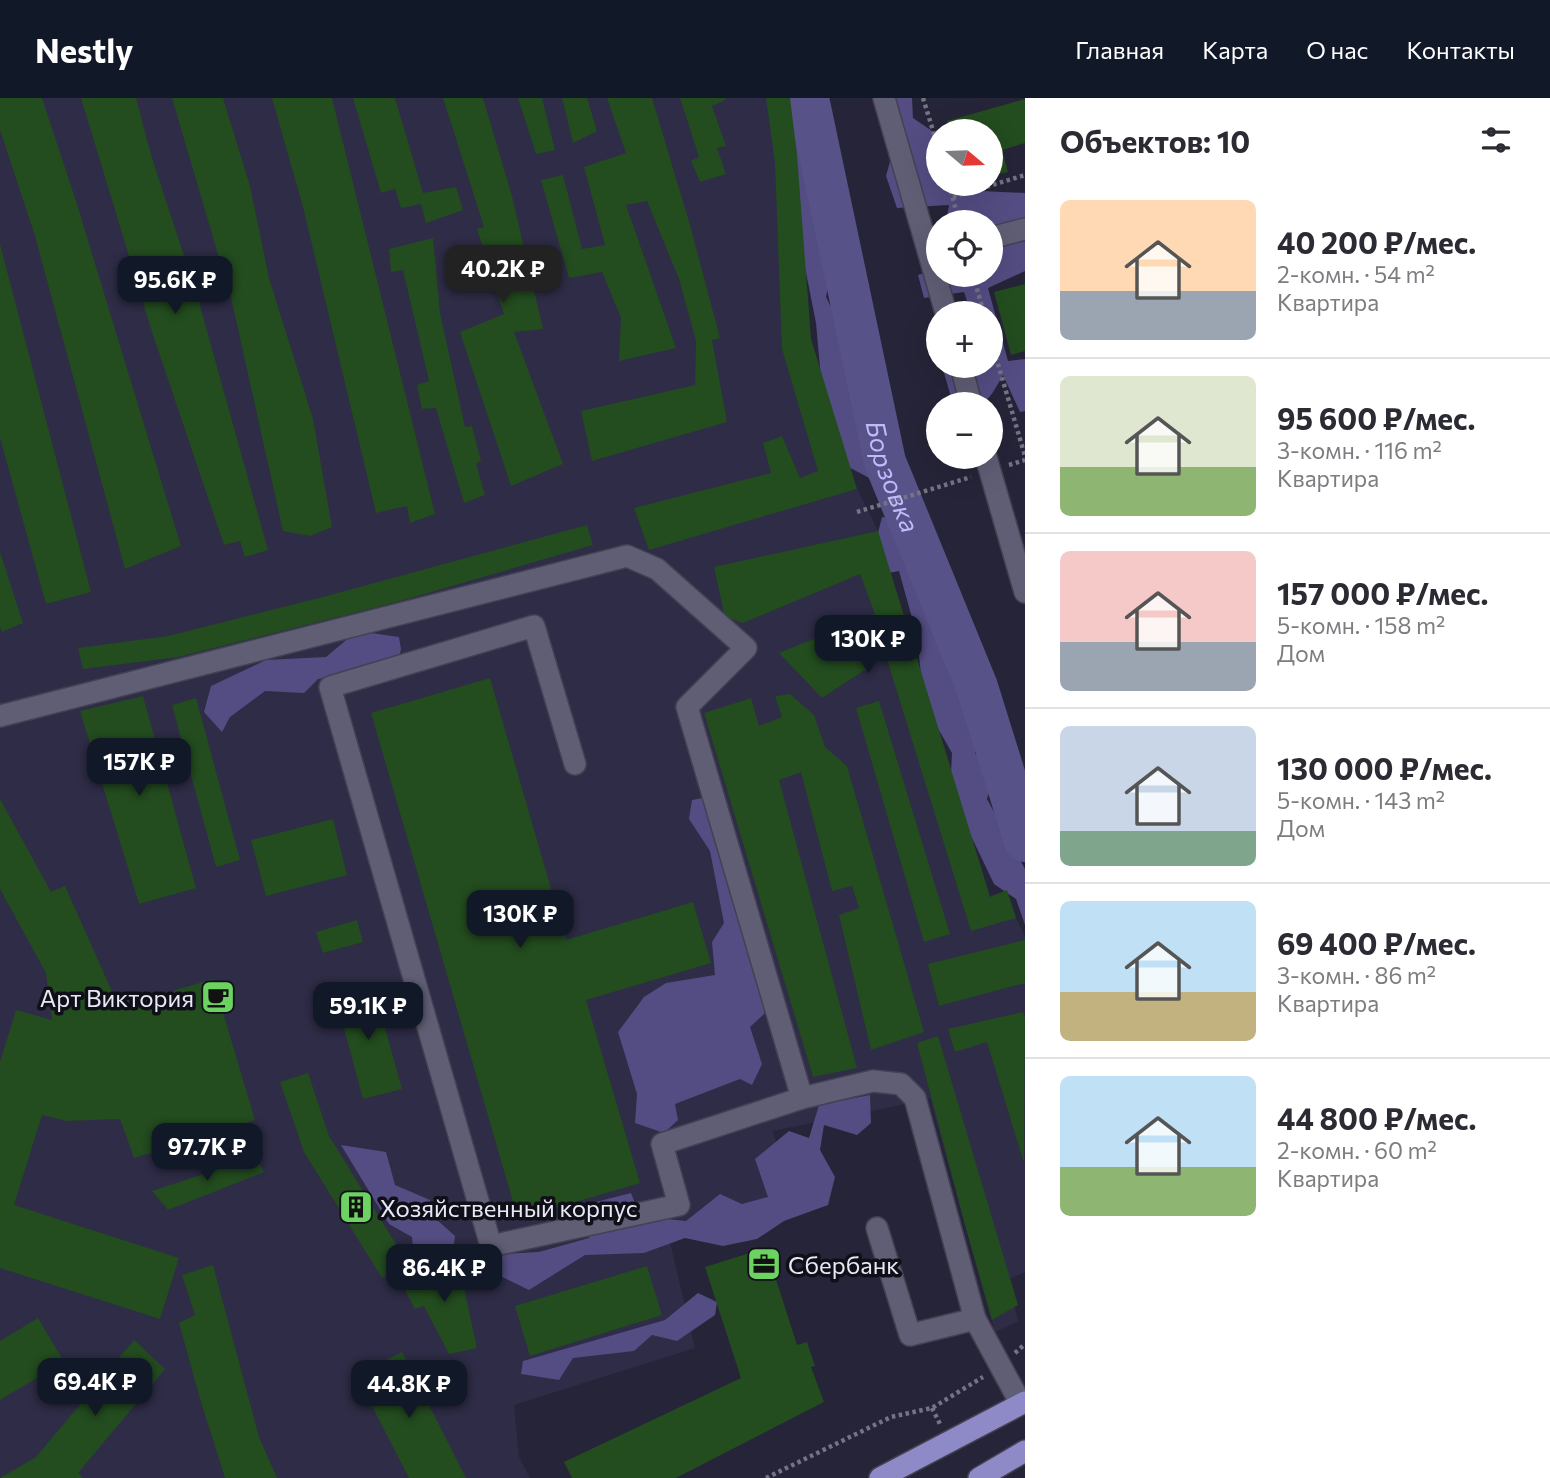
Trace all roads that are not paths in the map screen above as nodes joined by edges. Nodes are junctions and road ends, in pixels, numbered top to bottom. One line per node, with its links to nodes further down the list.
1 (884, 98): 2 (street)
2 (926, 229)
3 (1025, 229): 4 (street)
4 (1003, 235)
5 (989, 469): 6 (street)
6 (1025, 592)
7 (0, 716): 9 (street)
8 (575, 764): 9 (street)
9 (802, 1098): 11 (street)
10 (877, 1228): 11 (street)
11 (975, 1319): 12 (street)
12 (1023, 1404): 15 (main road)
13 (1025, 1451): 16 (main road)
14 (1025, 1466): 17 (main road)
15 (880, 1478)
16 (979, 1478)
17 (993, 1478)

